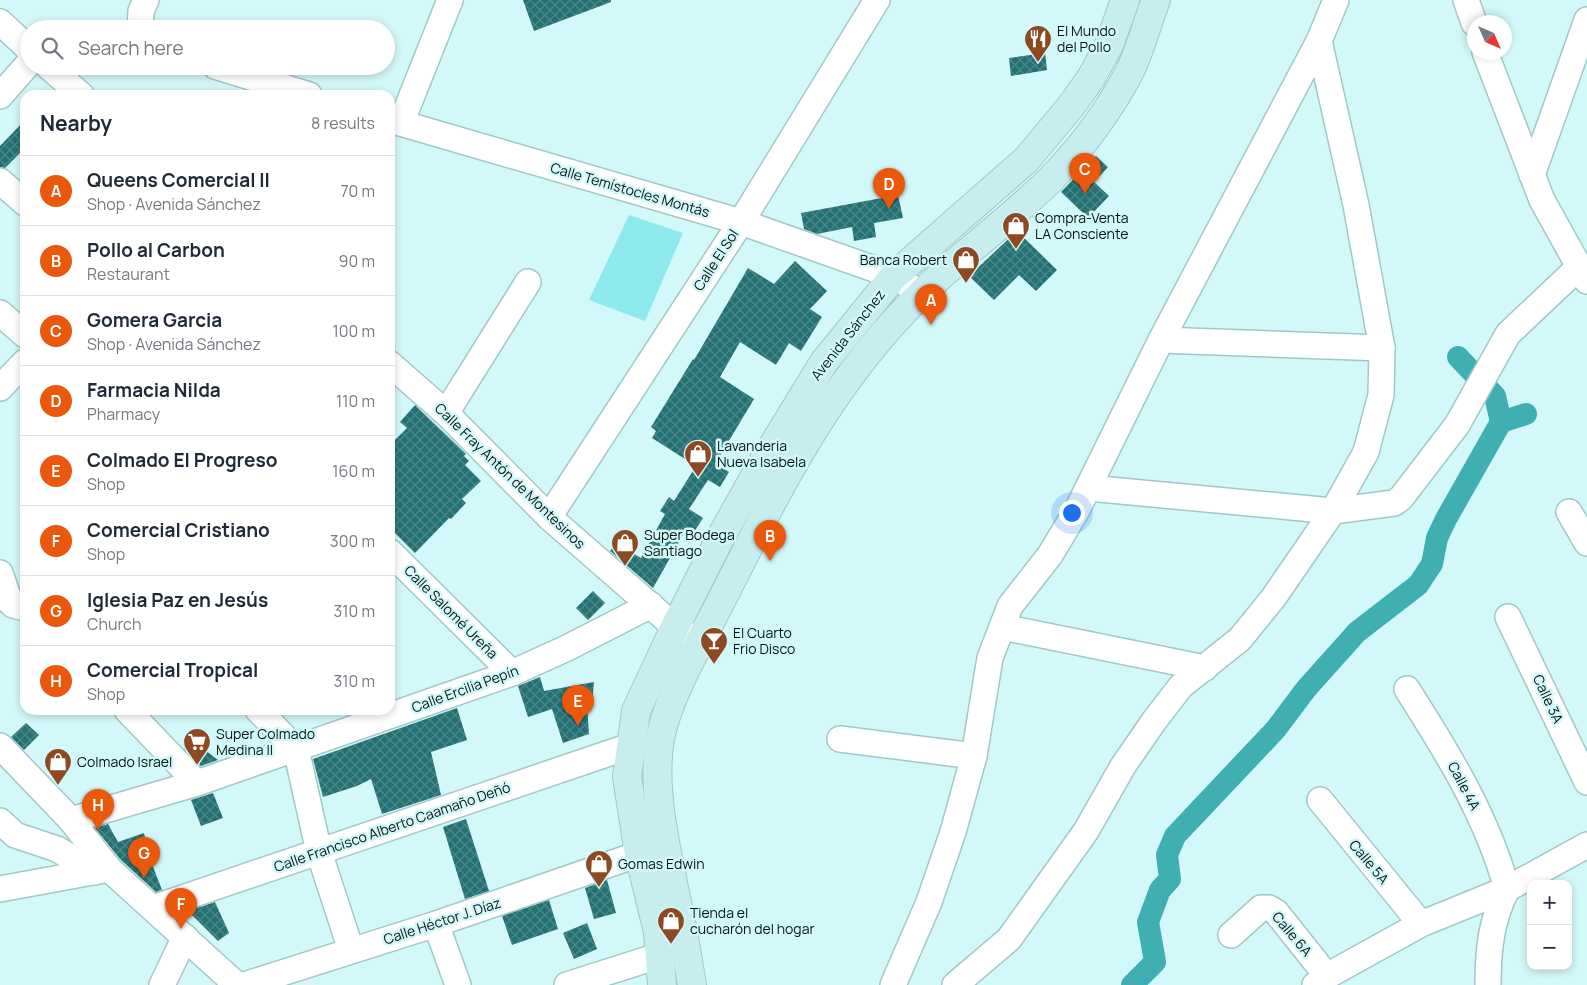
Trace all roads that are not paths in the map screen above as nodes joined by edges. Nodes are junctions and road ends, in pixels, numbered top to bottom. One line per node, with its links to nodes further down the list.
1 (146, 0): 9 (street)
2 (450, 0): 21 (street)
3 (877, 0): 25 (street, Calle El Sol)
4 (1125, 0): 27 (street, Avenida Sánchez)
5 (1156, 0): 29 (street, Avenida Sánchez)
6 (1336, 0): 13 (street)
7 (1466, 0): 8 (street)
8 (1471, 15)
9 (140, 20)
10 (1587, 20): 22 (street)
11 (0, 22): 12 (street)
12 (20, 41)
13 (1319, 41): 32 (street); 33 (street)
14 (1488, 60): 22 (street)
15 (20, 73): 20 (street)
16 (58, 75): 18 (street)
17 (244, 75): 19 (street)
18 (74, 90)
19 (293, 90)
20 (0, 96)
21 (396, 121): 25 (street, Calle Temístocles Montás)
22 (1532, 175): 26 (street)
23 (0, 181): 24 (street)
24 (20, 199)
25 (741, 222): 27 (street, Calle Temístocles Montás); 41 (street, Calle El Sol)
26 (1582, 266): 39 (street)
27 (894, 276): 29 (street, Calle Temístocles Montás); 49 (street, Avenida Sánchez)
28 (528, 282): 37 (street)
29 (922, 294): 50 (street, Avenida Sánchez)
30 (0, 313): 31 (street)
31 (20, 331)
32 (1160, 340): 33 (street); 38 (street)
33 (1382, 348): 39 (street)
34 (20, 367): 36 (street)
35 (395, 368): 37 (street, Calle Fray Antón de Montesinos)
36 (0, 388)
37 (446, 413): 41 (street, Calle Fray Antón de Montesinos)
38 (1089, 488): 39 (street); 48 (street)
39 (1333, 511): 51 (street)
40 (1569, 512): 42 (street)
41 (550, 517): 45 (street, Calle Fray Antón de Montesinos)
42 (1587, 543)
43 (395, 557): 52 (street, Calle Salomé Ureña)
44 (0, 573): 46 (street)
45 (651, 605): 49 (street, Calle Fray Antón de Montesinos); 52 (street, Calle Ercilia Pepín)
46 (20, 607)
47 (1508, 617): 63 (street, Calle 3A)
48 (1002, 627): 51 (street); 62 (street)
49 (675, 628): 50 (street, Calle Fray Antón de Montesinos); 60 (street, Avenida Sánchez)
50 (700, 643): 88 (street, Avenida Sánchez)
51 (1205, 668): 90 (street)
52 (512, 673): 54 (street, Calle Ercilia Pepín)
53 (1407, 689): 73 (street, Calle 4A)
54 (397, 704)
55 (132, 715): 64 (street)
56 (263, 715): 61 (street)
57 (372, 715): 61 (street, Calle Ercilia Pepín)
58 (840, 739): 62 (street)
59 (0, 746): 66 (street)
60 (630, 746): 69 (street, Calle Francisco Alberto Caamaño Deñó); 70 (street, Avenida Sánchez)
61 (296, 749): 64 (street, Calle Ercilia Pepín); 69 (street)
62 (974, 756): 89 (street)
63 (1587, 782)
64 (197, 783): 66 (street, Calle Ercilia Pepín)
65 (1320, 800): 76 (street, Calle 5A)
66 (71, 820): 71 (street)
67 (0, 821): 71 (street)
68 (1587, 845): 73 (street)
69 (319, 852): 74 (street, Calle Francisco Alberto Caamaño Deñó); 79 (street)
70 (639, 854): 75 (street, Calle Héctor J. Díaz); 80 (street, Avenida Sánchez)
71 (102, 871): 72 (street); 74 (street)
72 (0, 889)
73 (1507, 889): 76 (street); 91 (street)
74 (153, 908): 78 (street)
75 (436, 924): 79 (street, Calle Héctor J. Díaz); 85 (street)
76 (1421, 924): 81 (street)
77 (1231, 935): 81 (street, Calle 6A)
78 (185, 937): 82 (street); 83 (street)
79 (350, 950): 84 (street, Calle Héctor J. Díaz)
80 (661, 955): 86 (street); 87 (street, Avenida Sánchez)
81 (1321, 980)
82 (162, 985)
83 (237, 985)
84 (244, 985)
85 (458, 985)
86 (566, 985)
87 (662, 985)
88 (692, 985)
89 (893, 985)
90 (956, 985)
91 (1488, 985)

